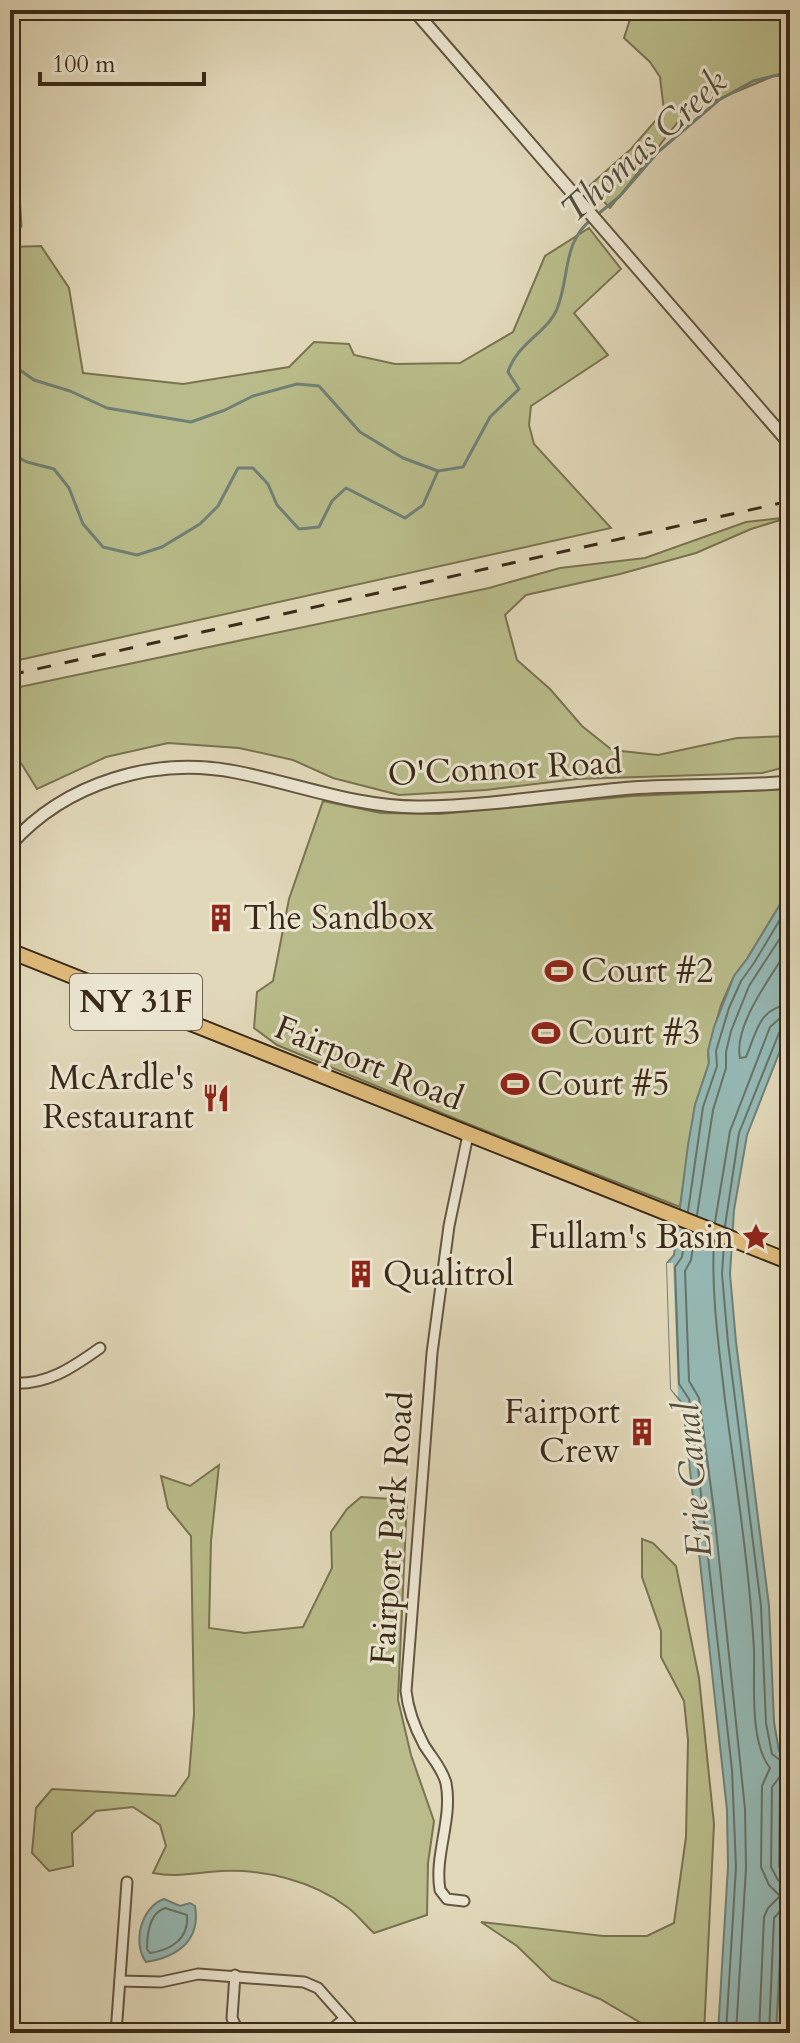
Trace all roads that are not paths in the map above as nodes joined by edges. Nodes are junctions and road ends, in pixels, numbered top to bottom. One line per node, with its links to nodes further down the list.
1 (414, 10): 2 (street)
2 (790, 444)
3 (790, 782): 4 (street, O'Connor Road)
4 (10, 845)
5 (10, 951): 6 (main road, Fairport Road / NY 31F)
6 (468, 1135): 7 (main road, Fairport Road / NY 31F); 11 (street, Fairport Park Road)
7 (790, 1262)
8 (100, 1348): 9 (street)
9 (10, 1383)
10 (127, 1882): 13 (street)
11 (464, 1901)
12 (235, 1975): 13 (street); 14 (street); 16 (street)
13 (120, 1981): 15 (street)
14 (344, 2019): 17 (street); 18 (street)
15 (116, 2033)
16 (239, 2033)
17 (328, 2033)
18 (358, 2033)

